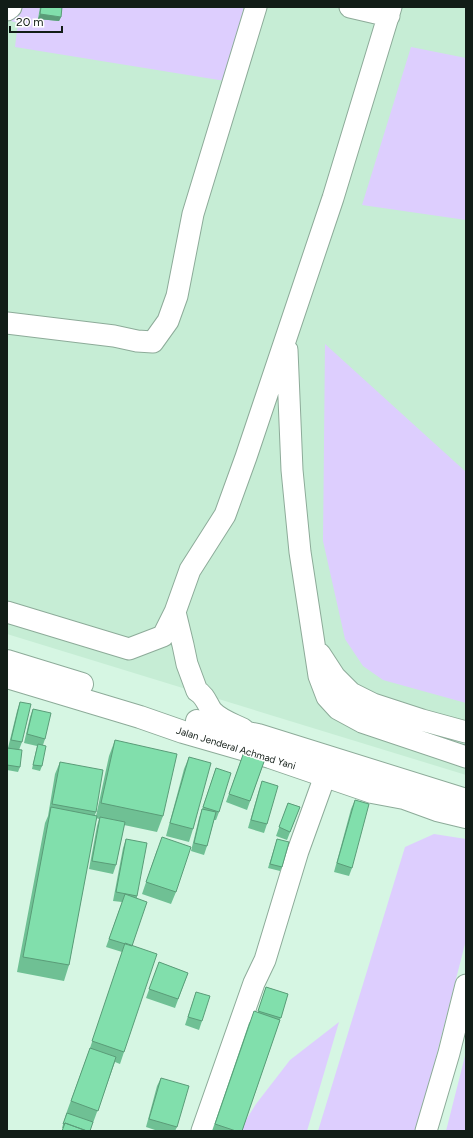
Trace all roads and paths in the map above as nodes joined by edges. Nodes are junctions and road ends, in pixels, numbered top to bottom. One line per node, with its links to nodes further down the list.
1 (11, 7): 4 (street)
2 (256, 7): 6 (street)
3 (350, 7): 5 (street)
4 (7, 10)
5 (390, 12): 7 (street)
6 (7, 323)
7 (287, 337): 9 (street); 10 (street)
8 (7, 612): 9 (street)
9 (175, 612): 14 (street)
10 (315, 647): 13 (street); 15 (street)
11 (7, 661): 14 (highway, Jalan Jenderal Achmad Yani)
12 (7, 677): 16 (highway, Jalan Jenderal Achmad Yani)
13 (466, 732)
14 (258, 735): 17 (highway, Jalan Jenderal Achmad Yani)
15 (466, 757)
16 (325, 776): 18 (highway, Jalan Jenderal Achmad Yani); 20 (street)
17 (466, 800)
18 (466, 817)
19 (466, 985): 21 (street)
20 (202, 1131)
21 (426, 1131)

